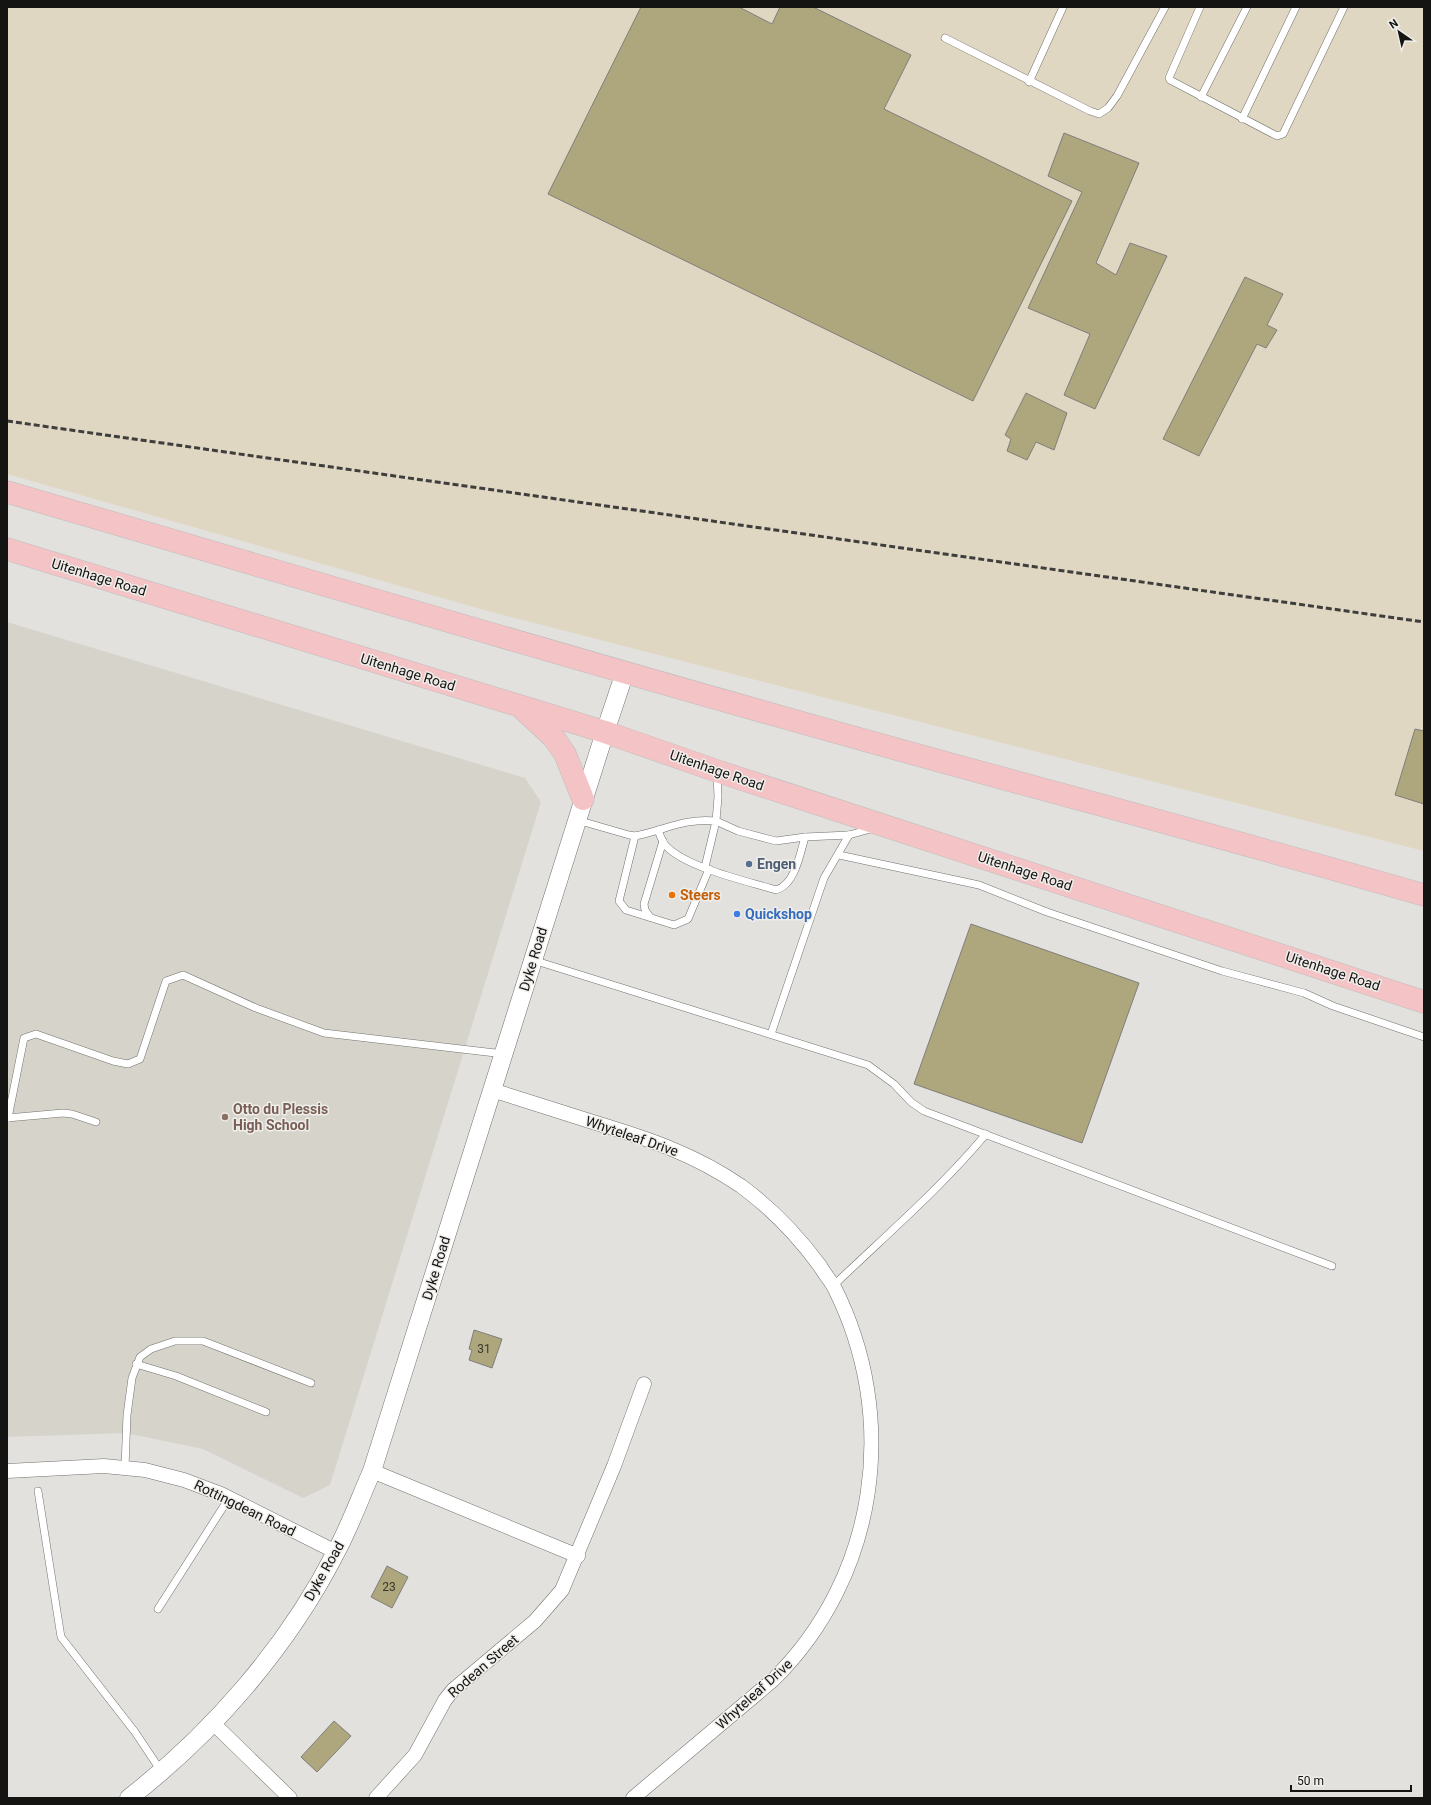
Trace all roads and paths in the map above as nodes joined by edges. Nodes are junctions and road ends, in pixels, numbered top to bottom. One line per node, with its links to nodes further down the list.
1 (1063, 7): 8 (lane)
2 (1164, 7): 8 (lane)
3 (1200, 7): 9 (lane)
4 (1247, 7): 9 (lane)
5 (1296, 7): 10 (lane)
6 (1344, 7): 10 (lane)
7 (945, 38): 8 (lane)
8 (1029, 82)
9 (1201, 98): 10 (lane)
10 (1242, 119)
11 (7, 492): 13 (main road)
12 (7, 549): 14 (main road, Uitenhage Road)
13 (625, 672): 15 (street, Dyke Road); 28 (main road)
14 (521, 707): 15 (main road, Uitenhage Road); 17 (main road)
15 (605, 732): 16 (main road, Uitenhage Road); 17 (street, Dyke Road)
16 (717, 771): 19 (lane); 20 (main road, Uitenhage Road)
17 (584, 799): 18 (street, Dyke Road)
18 (577, 820): 23 (lane); 30 (street, Dyke Road)
19 (716, 821): 21 (lane); 24 (lane); 27 (lane)
20 (883, 825): 22 (lane); 31 (main road, Uitenhage Road)
21 (658, 830): 23 (lane); 25 (lane)
22 (849, 835): 24 (lane); 26 (lane)
23 (635, 836): 29 (lane)
24 (805, 837): 27 (lane)
25 (663, 841): 27 (lane); 29 (lane)
26 (839, 855): 32 (lane); 33 (lane)
27 (707, 868): 29 (lane)
28 (1424, 895)
29 (650, 917)
30 (532, 960): 32 (lane); 34 (street, Dyke Road)
31 (1424, 1002)
32 (771, 1034): 38 (lane)
33 (1424, 1037)
34 (504, 1054): 35 (street, Dyke Road); 36 (lane)
35 (492, 1090): 40 (street, Whyteleaf Drive); 47 (street, Dyke Road)
36 (7, 1118): 37 (lane)
37 (96, 1122)
38 (986, 1134): 39 (lane); 40 (lane)
39 (1332, 1266)
40 (833, 1286): 58 (street, Whyteleaf Drive)
41 (136, 1364): 42 (lane); 44 (lane); 45 (lane)
42 (311, 1383)
43 (644, 1384): 51 (street, Rodean Street)
44 (266, 1412)
45 (125, 1468): 46 (street, Rottingdean Road); 49 (street, Rottingdean Road)
46 (7, 1471)
47 (372, 1471): 50 (street, Dyke Road); 51 (street)
48 (38, 1491): 54 (lane)
49 (229, 1498): 50 (street, Rottingdean Road); 52 (lane)
50 (336, 1552): 53 (street, Dyke Road)
51 (578, 1556): 57 (street, Rodean Street)
52 (158, 1609)
53 (213, 1723): 54 (street, Dyke Road); 56 (street)
54 (161, 1772): 55 (street, Dyke Road)
55 (129, 1798)
56 (290, 1798)
57 (376, 1798)
58 (633, 1798)

